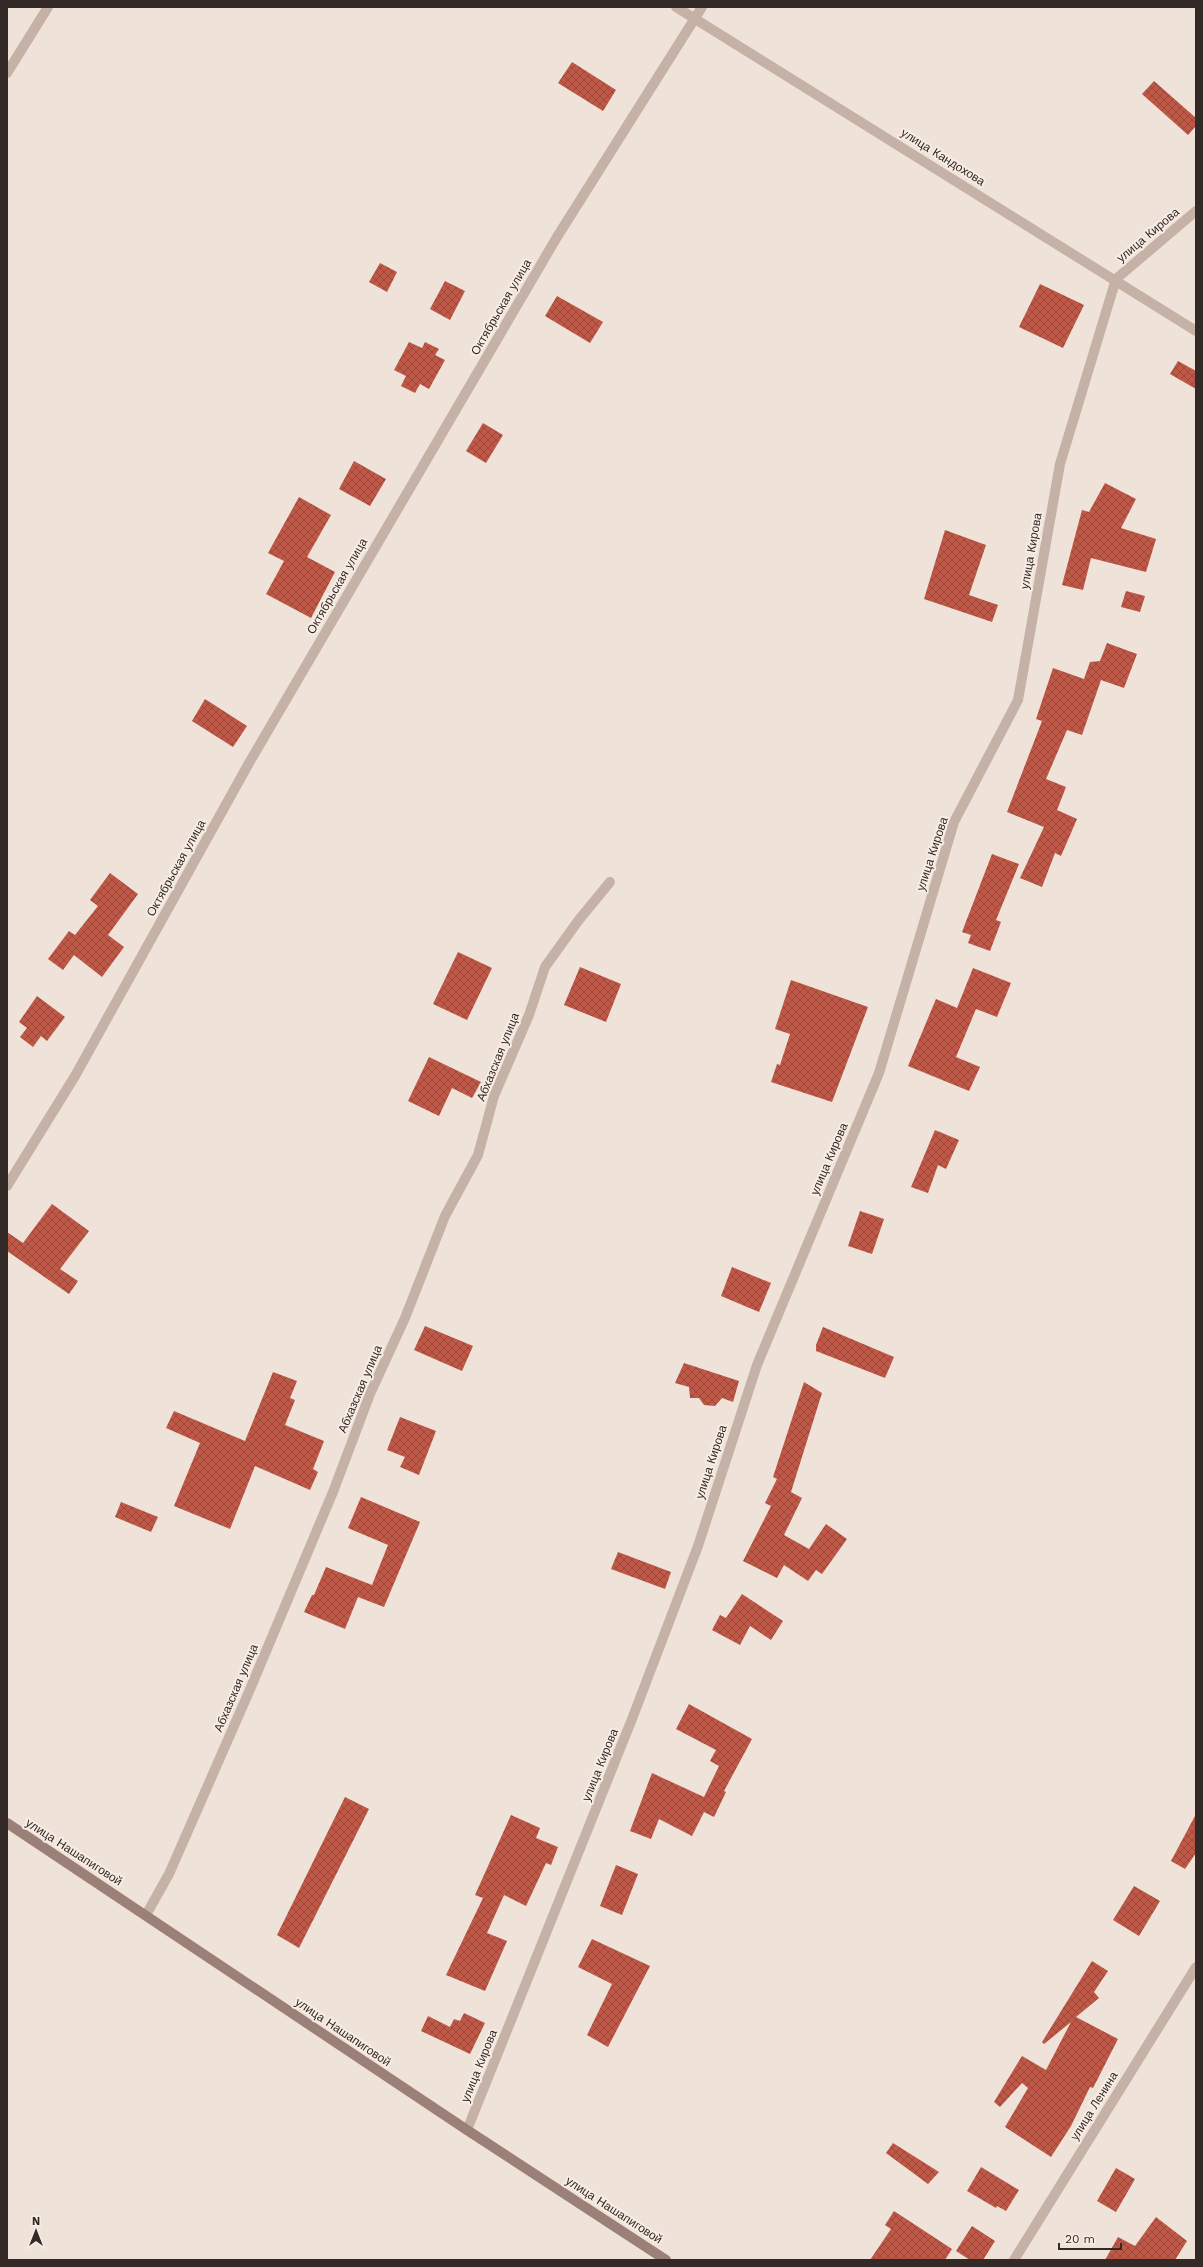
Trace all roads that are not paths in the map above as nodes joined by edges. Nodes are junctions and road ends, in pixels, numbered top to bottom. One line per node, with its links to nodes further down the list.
1 (48, 7): 5 (street)
2 (676, 7): 4 (street, улица Кандохова)
3 (702, 7): 4 (street, Октябрьская улица)
4 (695, 19): 7 (street, улица Кандохова); 10 (street, Октябрьская улица)
5 (7, 73)
6 (1196, 211): 7 (street, улица Кирова)
7 (1116, 279): 8 (street, улица Кандохова); 14 (street, улица Кирова)
8 (1196, 331)
9 (610, 882): 12 (street, Абхазская улица)
10 (7, 1186)
11 (7, 1823): 12 (street, улица Нашапиговой)
12 (146, 1915): 14 (street, улица Нашапиговой)
13 (1196, 1966): 16 (street, улица Ленина)
14 (467, 2130): 15 (street, улица Нашапиговой)
15 (666, 2260)
16 (1014, 2260)

